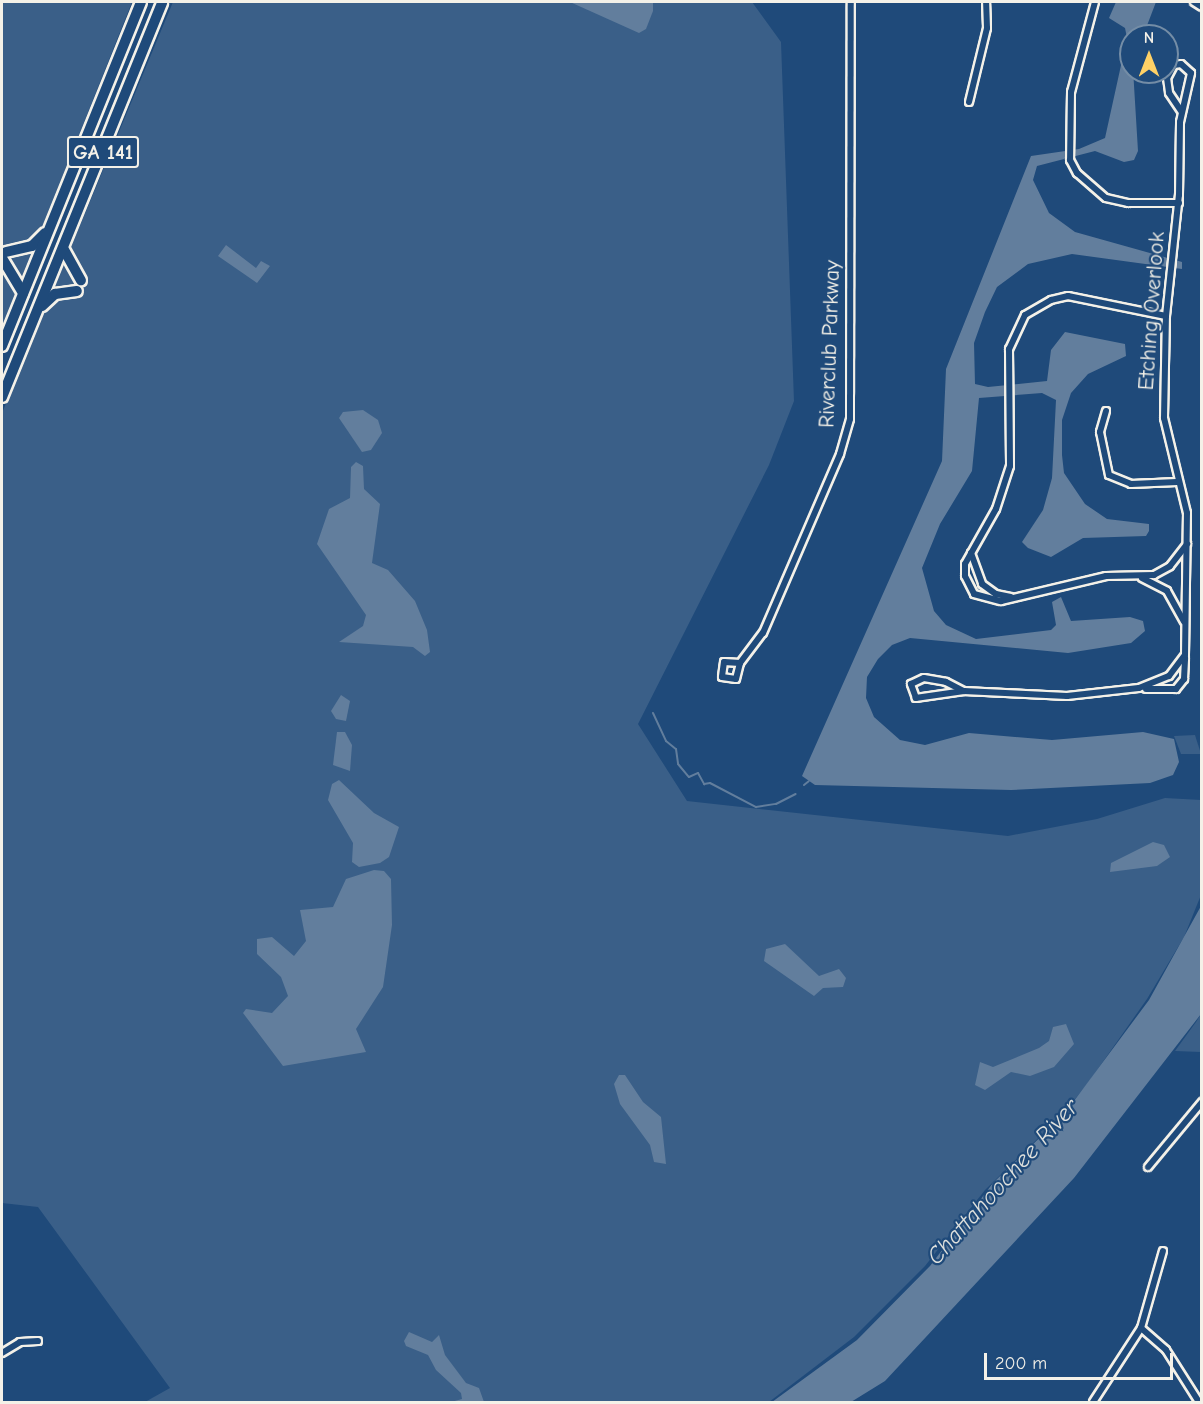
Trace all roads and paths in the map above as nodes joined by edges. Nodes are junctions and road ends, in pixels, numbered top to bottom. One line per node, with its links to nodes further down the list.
1 (141, 2): 11 (highway, GA 141)
2 (162, 2): 12 (highway, GA 141)
3 (851, 2): 29 (street, Riverclub Parkway)
4 (986, 2): 8 (street)
5 (1095, 2): 10 (street)
6 (1194, 2): 7 (street)
7 (1202, 7)
8 (969, 102)
9 (1181, 111): 9 (street, Etching Overlook); 10 (street, Etching Overlook)
10 (1179, 203): 18 (street, Etching Overlook)
11 (51, 226): 13 (highway); 16 (highway, GA 141)
12 (63, 248): 14 (highway); 17 (highway, GA 141)
13 (4, 255): 16 (highway)
14 (81, 280)
15 (77, 291): 17 (highway)
16 (23, 294): 19 (highway, GA 141)
17 (37, 313): 20 (highway, GA 141)
18 (1166, 316): 22 (street, Etching Overlook); 24 (street)
19 (2, 346)
20 (2, 397)
21 (1106, 411): 22 (street)
22 (1177, 482): 23 (street, Etching Overlook)
23 (1188, 542): 25 (street); 27 (street, Etching Overlook)
24 (971, 553): 26 (street); 26 (street)
25 (1132, 576): 26 (street); 27 (street)
26 (1014, 597)
27 (1186, 631): 28 (street, Etching Overlook)
28 (1185, 655): 30 (street, Etching Overlook); 30 (street, Etching Overlook)
29 (740, 663)
30 (1139, 688): 31 (street, Etching Overlook)
31 (964, 691): 31 (street, Etching Overlook)
32 (1202, 1102): 33 (street)
33 (1148, 1167)
34 (1163, 1251): 35 (street)
35 (1141, 1328): 38 (street); 39 (street)
36 (38, 1341): 37 (street)
37 (2, 1353)
38 (1093, 1402)
39 (1199, 1402)

